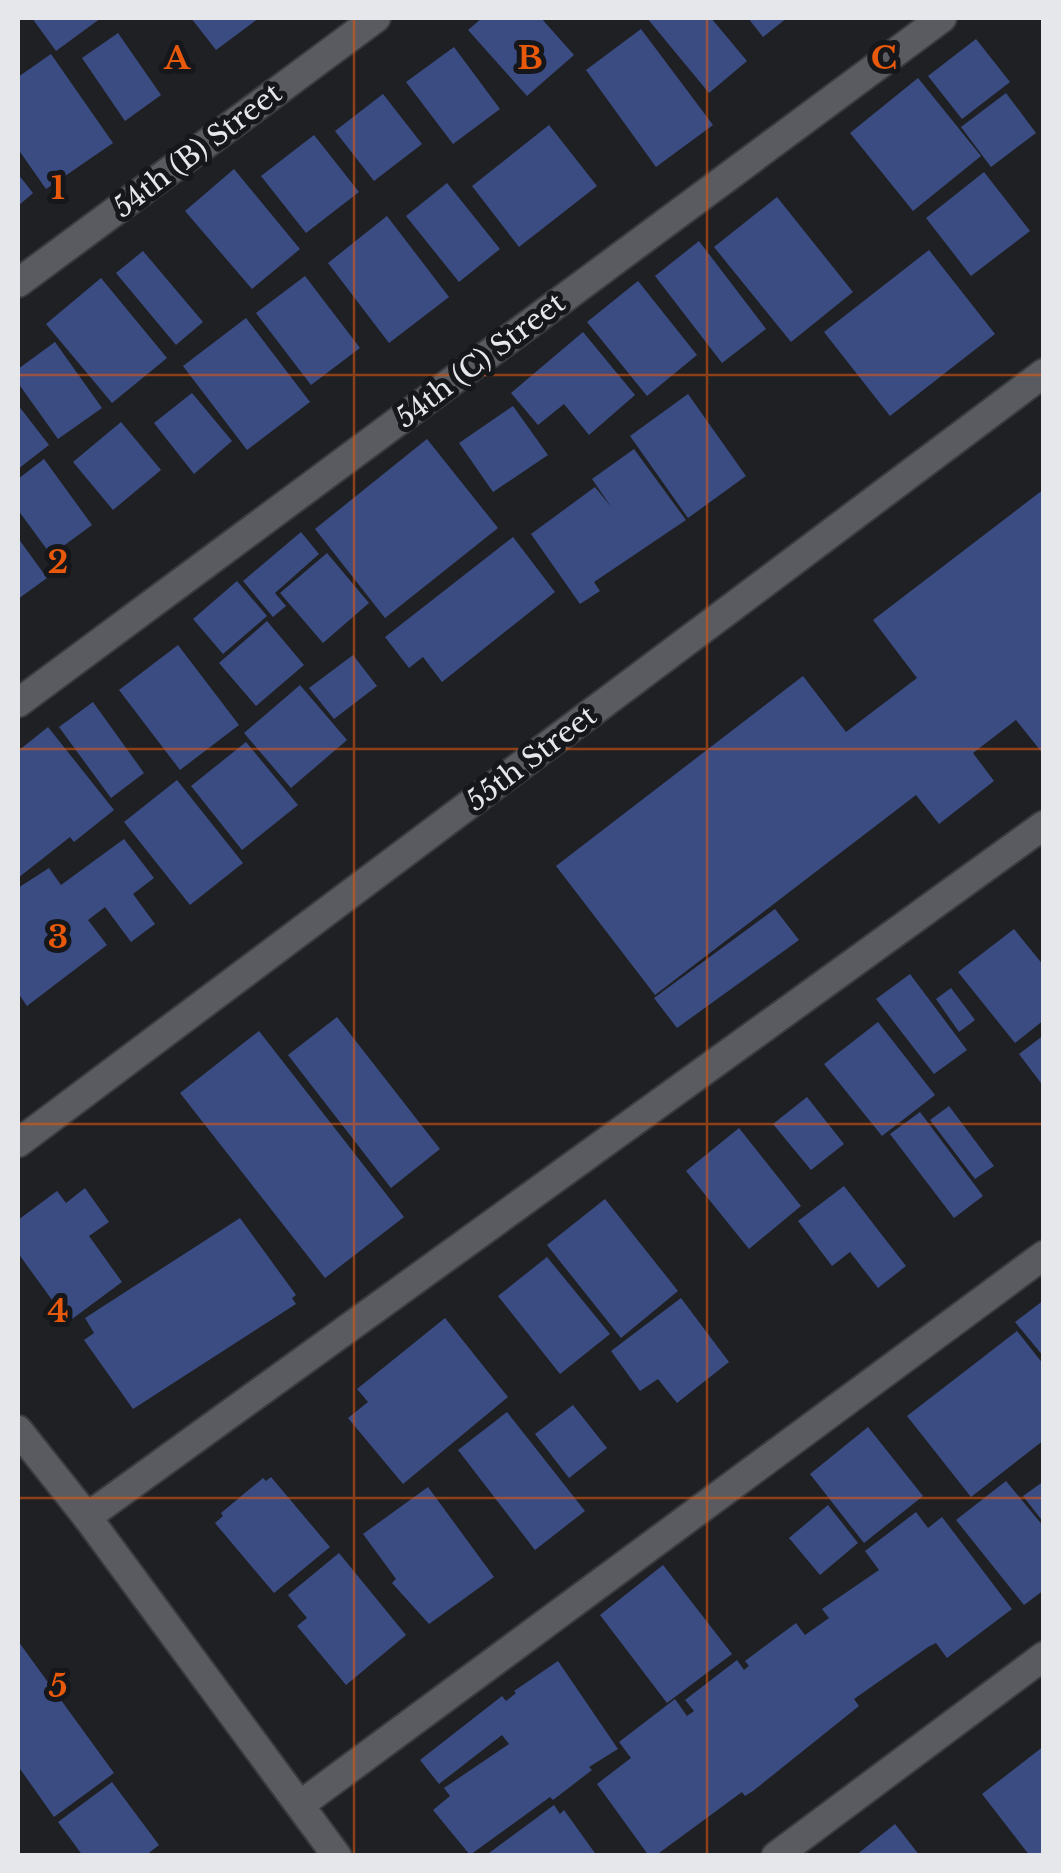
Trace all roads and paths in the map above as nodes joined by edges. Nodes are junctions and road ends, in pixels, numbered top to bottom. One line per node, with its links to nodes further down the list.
1 (376, 18): 3 (street, 54th (B) Street)
2 (942, 18): 5 (street, 54th (C) Street)
3 (18, 283)
4 (1044, 373): 7 (street, 55th Street)
5 (18, 703)
6 (1044, 825): 10 (street)
7 (18, 1143)
8 (1044, 1254): 12 (street)
9 (18, 1430): 10 (street)
10 (86, 1517): 12 (street)
11 (1044, 1656): 14 (street)
12 (300, 1805): 13 (street)
13 (337, 1856)
14 (776, 1856)

